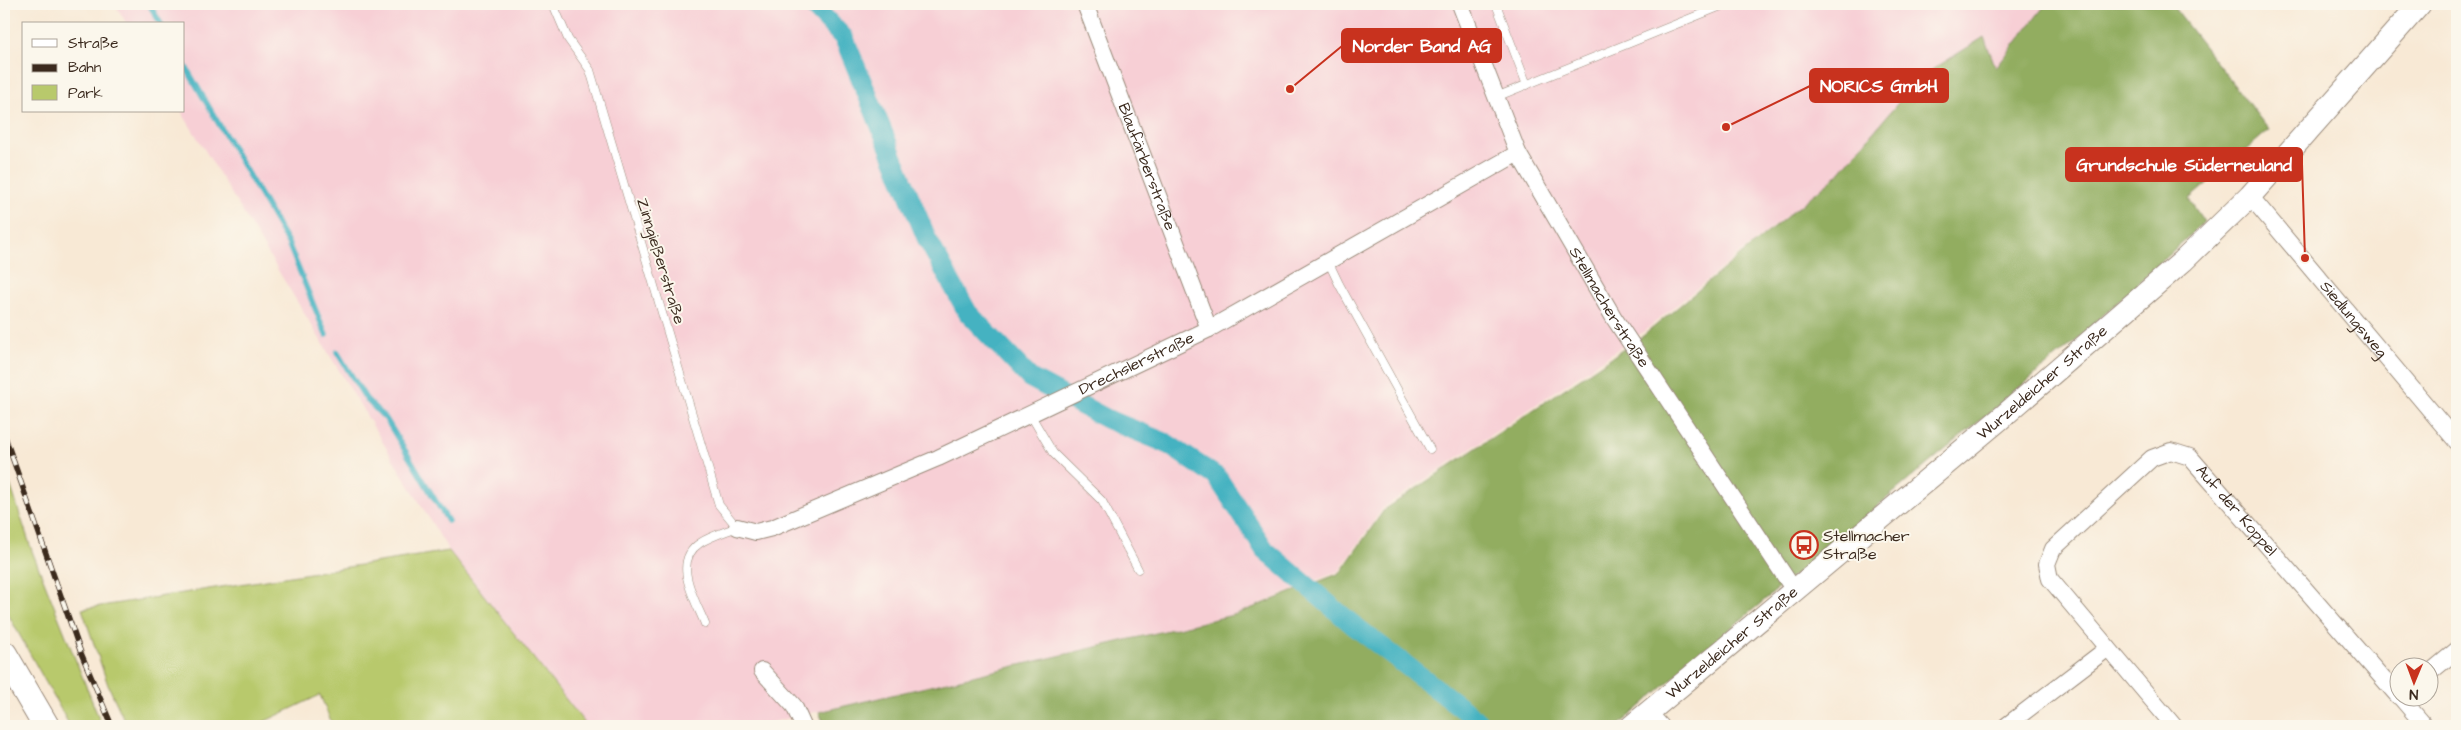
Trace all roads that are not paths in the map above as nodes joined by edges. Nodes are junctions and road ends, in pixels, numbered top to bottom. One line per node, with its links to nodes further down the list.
1 (553, 4): 16 (lane, Zinngießerstraße)
2 (1085, 4): 12 (street, Blaufärberstraße)
3 (1460, 4): 8 (street, Stellmacherstraße)
4 (1496, 4): 7 (lane)
5 (1726, 4): 7 (lane)
6 (2420, 4): 10 (main road, Wurzeldeicher Straße)
7 (1528, 85): 8 (lane)
8 (1496, 97): 9 (street, Stellmacherstraße)
9 (1518, 153): 11 (street, Drechslerstraße); 18 (street, Stellmacherstraße)
10 (2250, 196): 14 (street, Siedlungsweg); 18 (main road, Wurzeldeicher Straße)
11 (1328, 261): 12 (street, Drechslerstraße); 15 (lane)
12 (1209, 329): 13 (street, Drechslerstraße)
13 (1030, 414): 16 (street, Drechslerstraße); 17 (lane)
14 (2457, 442)
15 (1430, 448)
16 (737, 527): 19 (lane)
17 (1138, 569)
18 (1794, 590): 27 (main road, Wurzeldeicher Straße)
19 (705, 624)
20 (2108, 648): 25 (street, Auf der Koppel); 30 (street); 31 (street, Auf der Koppel)
21 (2457, 650): 23 (street)
22 (4, 654): 28 (main road)
23 (2438, 666)
24 (762, 671): 29 (street)
25 (2388, 683)
26 (2409, 708): 32 (street, Auf der Koppel)
27 (1647, 722)
28 (46, 726)
29 (803, 726)
30 (2006, 726)
31 (2174, 726)
32 (2425, 726)

